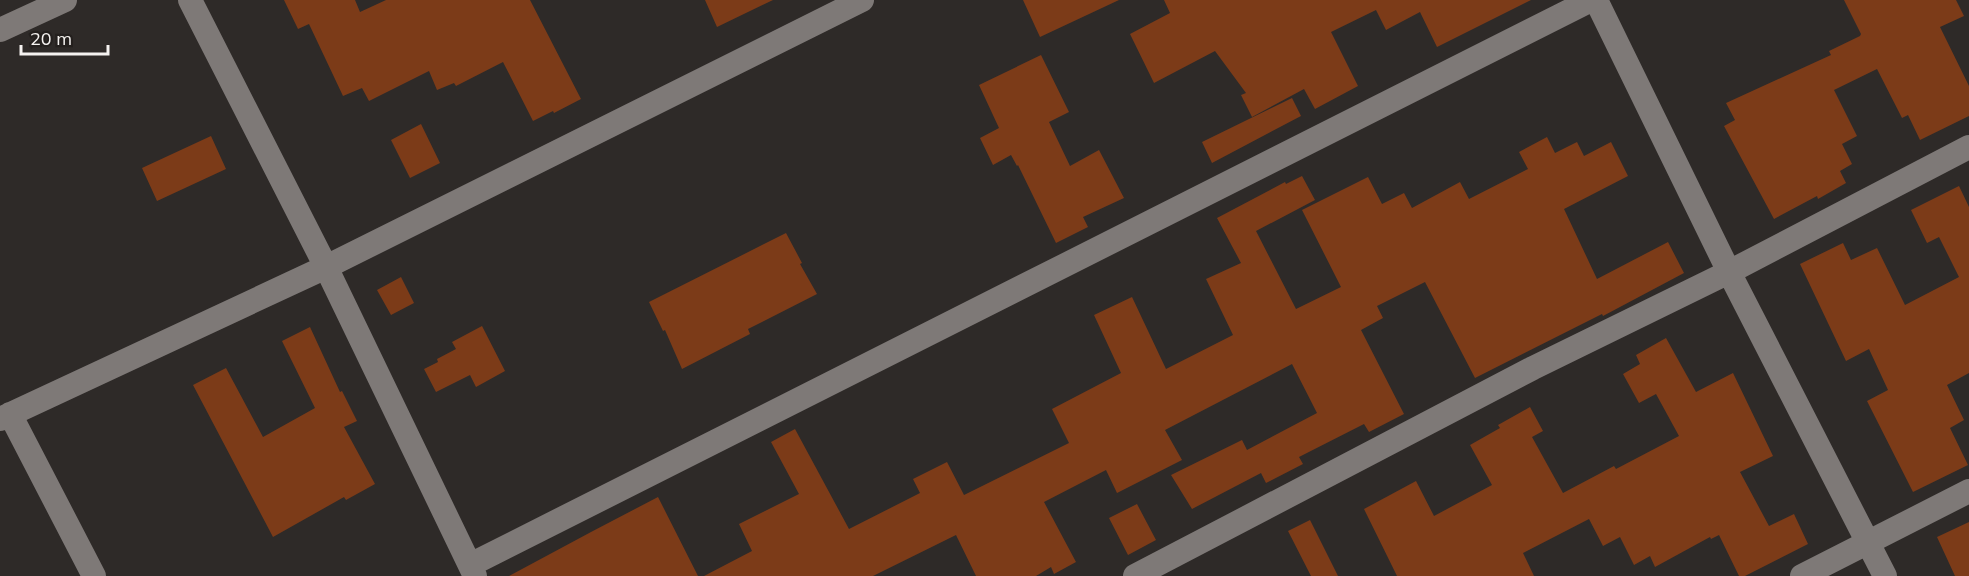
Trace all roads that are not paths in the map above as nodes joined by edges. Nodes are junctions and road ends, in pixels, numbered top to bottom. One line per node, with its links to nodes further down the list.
1 (65, 0): 5 (street)
2 (190, 0): 7 (street)
3 (862, 0): 7 (street)
4 (1594, 0): 8 (street); 12 (street)
5 (0, 30)
6 (1969, 147): 8 (street)
7 (326, 267): 9 (street); 12 (street)
8 (1729, 272): 11 (street); 14 (street)
9 (5, 416): 13 (street)
10 (1969, 491): 11 (street)
11 (1868, 543): 15 (street); 16 (street)
12 (472, 570)
13 (94, 576)
14 (1135, 576)
15 (1802, 576)
16 (1885, 576)

